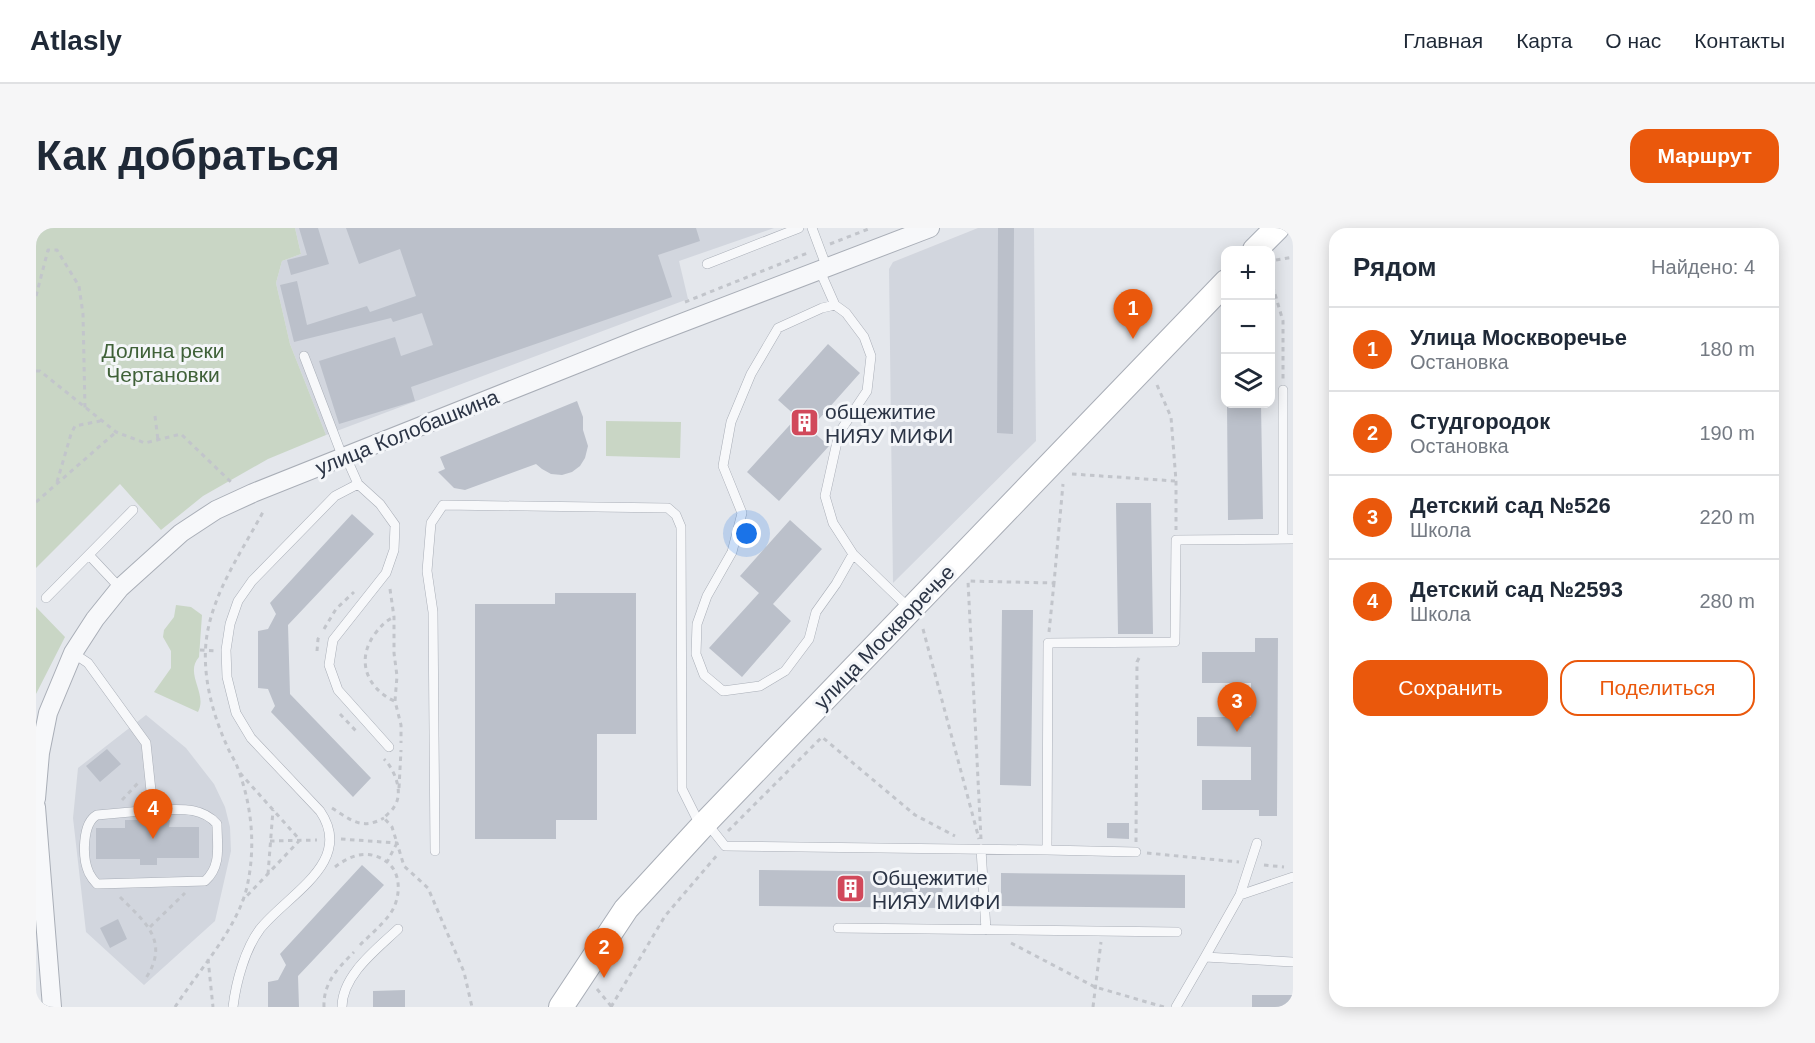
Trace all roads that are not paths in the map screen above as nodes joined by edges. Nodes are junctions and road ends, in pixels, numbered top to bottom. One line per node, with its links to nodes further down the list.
1 (799, 228): 6 (lane)
2 (812, 228): 7 (lane)
3 (930, 228): 7 (street, улица Колобашкина)
4 (1277, 228): 5 (main road)
5 (1270, 246)
6 (707, 264)
7 (823, 269): 9 (lane); 12 (street, улица Колобашкина)
8 (1221, 287): 20 (main road, улица Москворечье)
9 (835, 305): 16 (lane); 16 (lane)
10 (304, 356): 12 (lane)
11 (1283, 390): 15 (lane)
12 (345, 458): 13 (lane); 18 (street, улица Колобашкина)
13 (358, 484): 22 (lane); 41 (lane)
14 (133, 510): 17 (lane)
15 (1288, 539): 29 (lane)
16 (853, 554): 20 (lane)
17 (89, 555): 18 (lane); 19 (lane)
18 (120, 588): 21 (street, улица Колобашкина)
19 (46, 598)
20 (917, 619): 26 (main road, улица Москворечье)
21 (73, 653): 23 (street, улица Колобашкина); 25 (lane)
22 (389, 747)
23 (36, 799)
24 (36, 807): 40 (street)
25 (153, 810): 25 (lane)
26 (713, 834): 28 (lane); 30 (lane); 43 (main road, улица Москворечье)
27 (1257, 843): 33 (lane)
28 (981, 849): 29 (lane); 36 (lane)
29 (1047, 850): 31 (lane)
30 (435, 851)
31 (1136, 852)
32 (1293, 877): 33 (lane)
33 (1240, 895): 38 (lane)
34 (838, 928): 36 (lane)
35 (398, 929): 42 (lane)
36 (986, 930): 37 (lane)
37 (1177, 932)
38 (1205, 957): 39 (lane); 44 (lane)
39 (1293, 962)
40 (52, 1007)
41 (233, 1007)
42 (342, 1007)
43 (561, 1007)
44 (1176, 1007)

